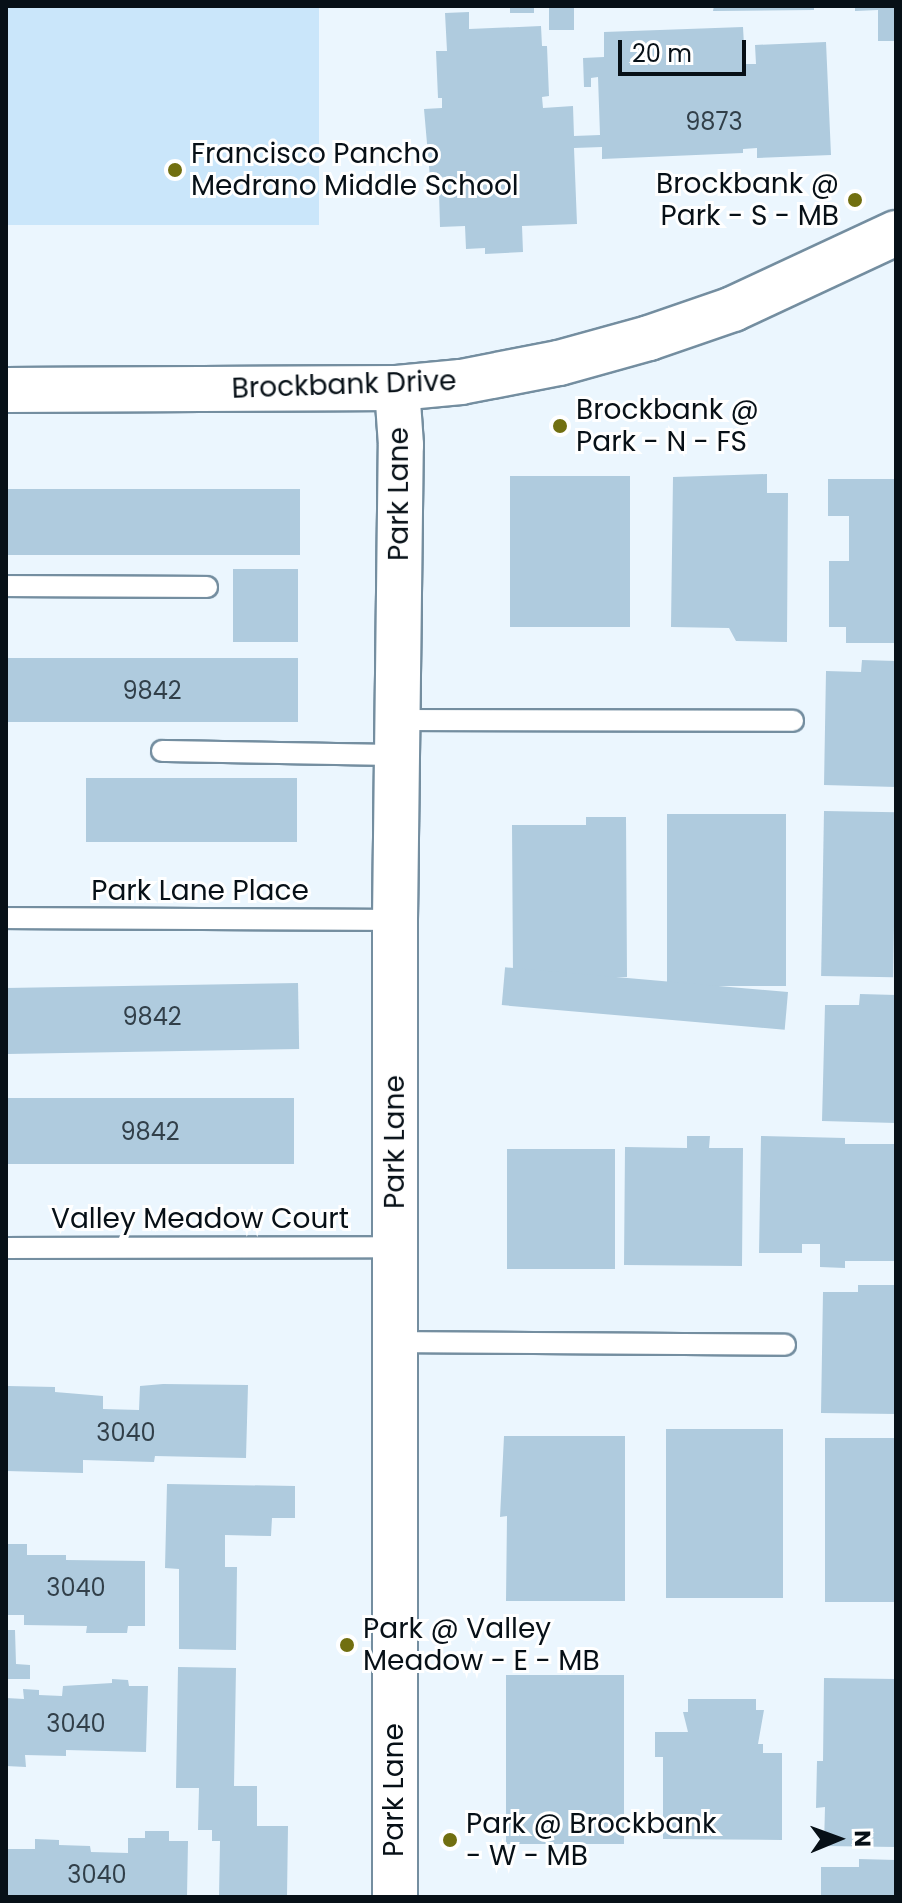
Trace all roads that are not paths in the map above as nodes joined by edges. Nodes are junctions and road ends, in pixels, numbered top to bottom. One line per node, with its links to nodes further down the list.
1 (896, 233): 2 (street, Brockbank Drive)
2 (397, 388): 3 (street, Brockbank Drive); 7 (street, Park Lane)
3 (6, 390)
4 (6, 586): 5 (lane)
5 (207, 587)
6 (793, 721): 7 (lane)
7 (397, 738): 8 (lane); 10 (street, Park Lane)
8 (162, 751)
9 (6, 918): 10 (lane, Park Lane Place)
10 (395, 920): 11 (street, Park Lane)
11 (395, 1247): 12 (lane, Valley Meadow Court); 13 (street, Park Lane)
12 (6, 1248)
13 (394, 1342): 14 (lane); 15 (street, Park Lane)
14 (785, 1345)
15 (395, 1897)

